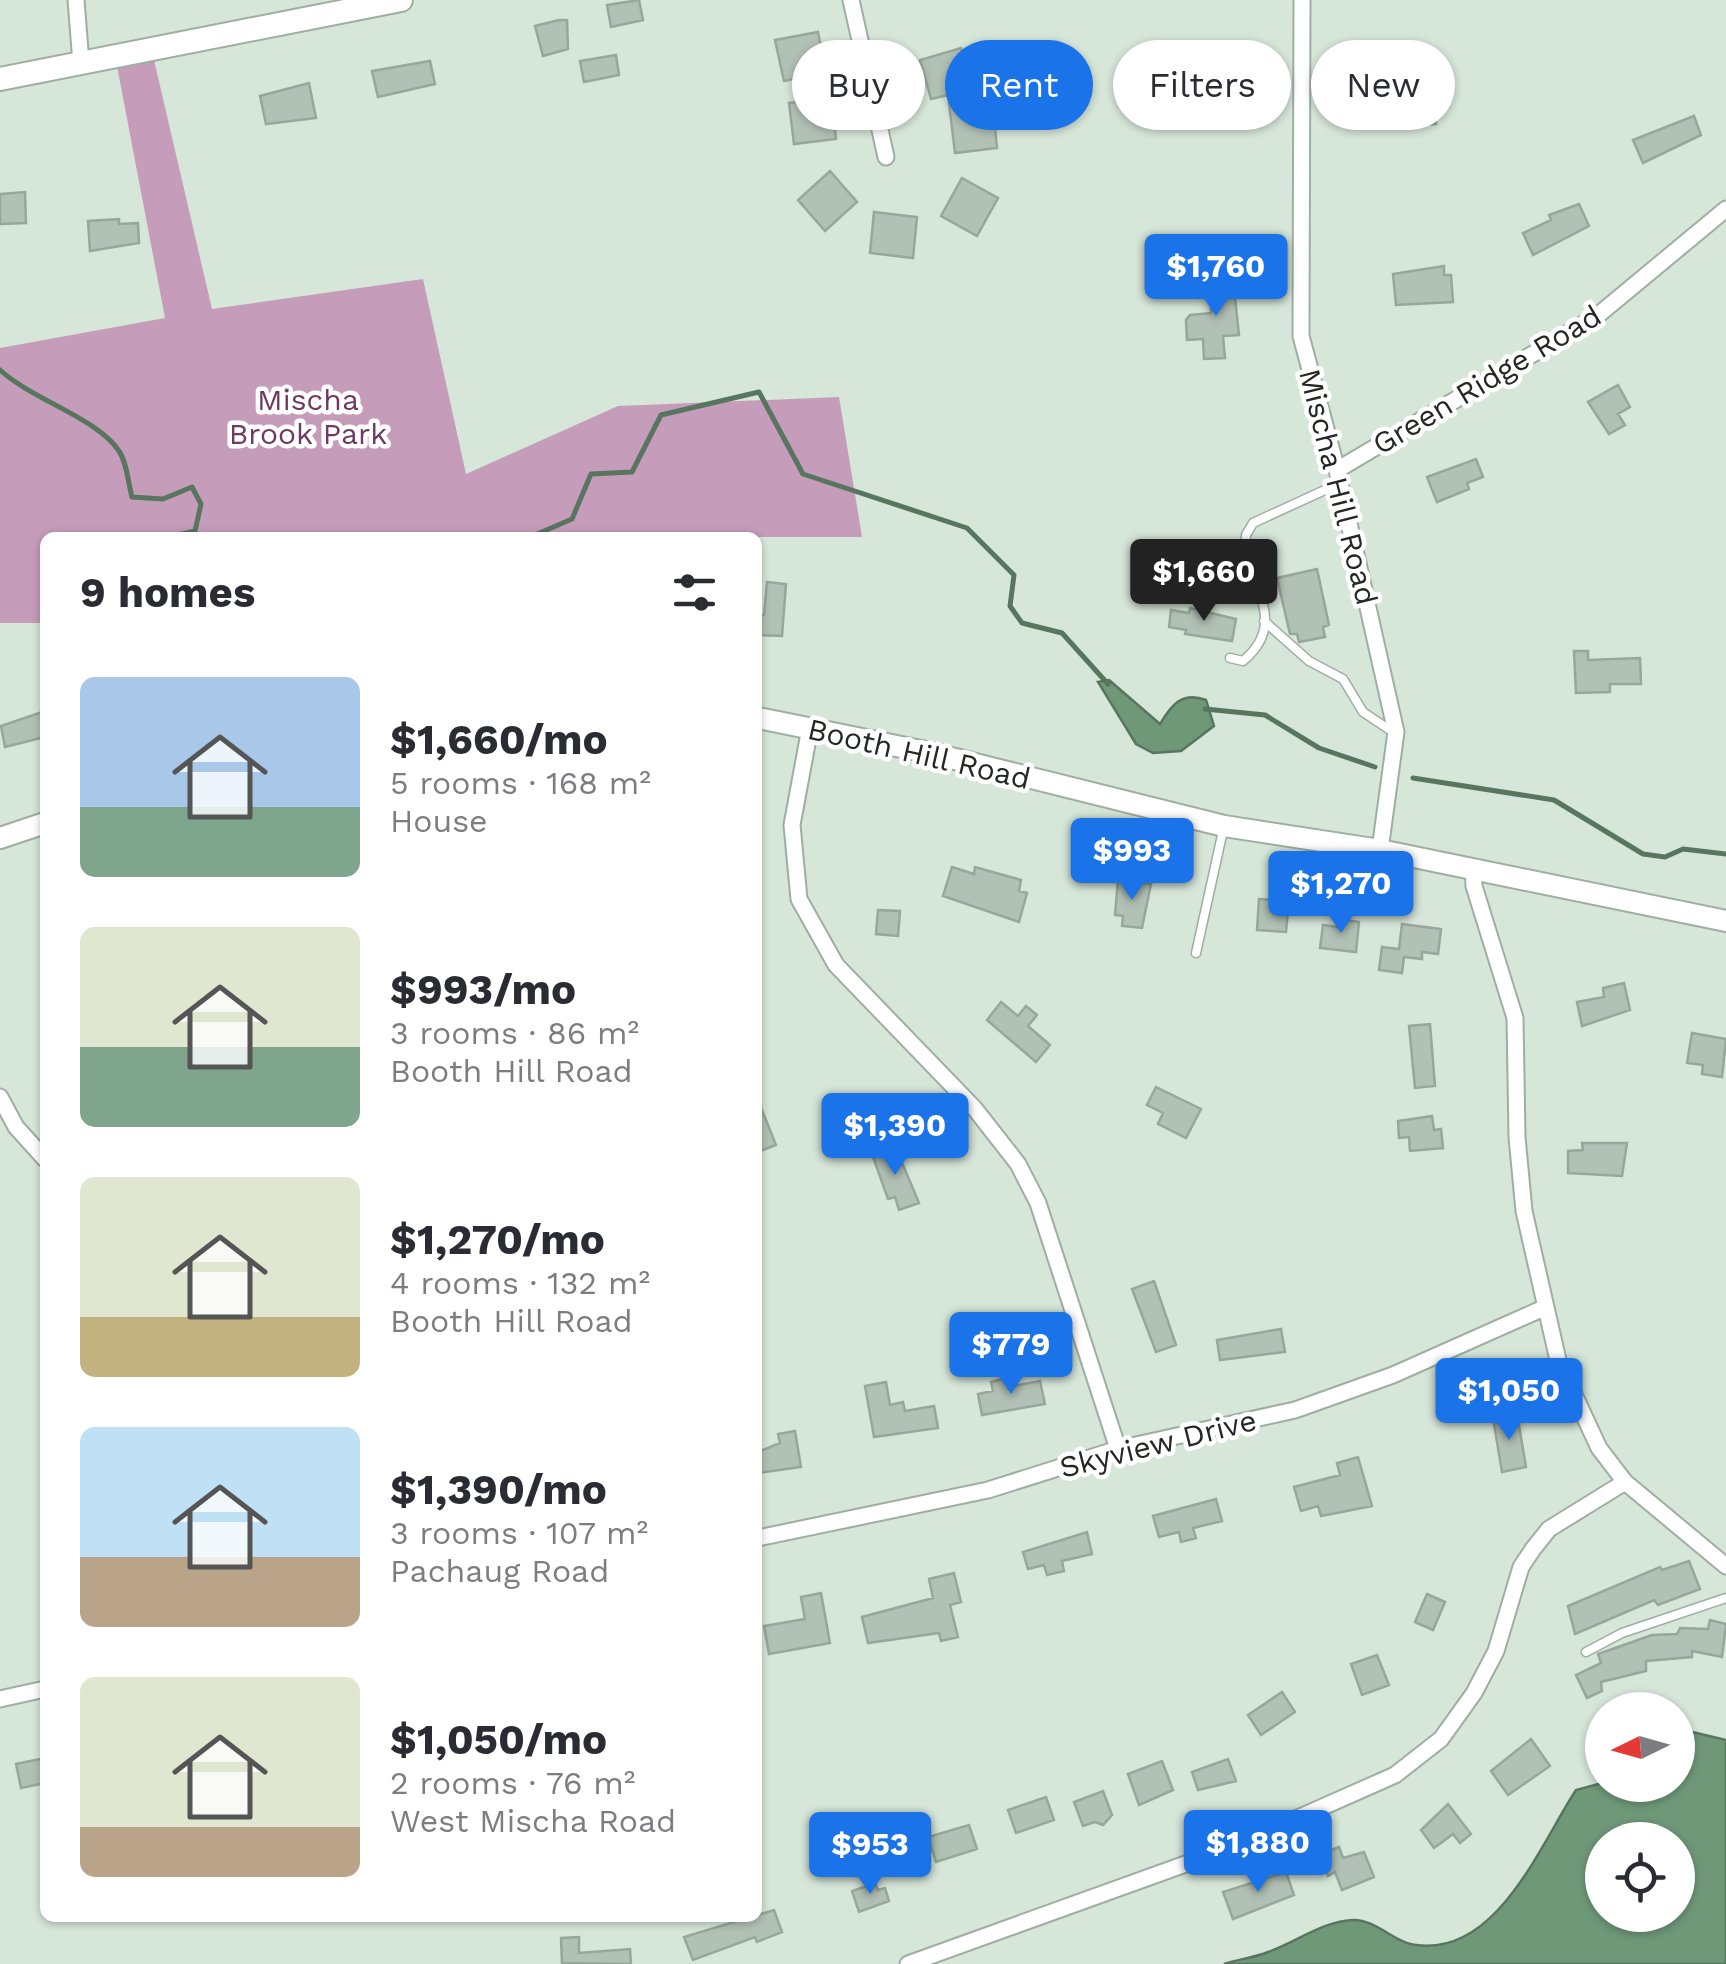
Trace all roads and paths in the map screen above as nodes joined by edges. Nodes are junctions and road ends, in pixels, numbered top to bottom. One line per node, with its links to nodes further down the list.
1 (76, 0): 5 (street)
2 (402, 0): 5 (main road)
3 (852, 0): 7 (street)
4 (1302, 0): 9 (street, Mischa Hill Road)
5 (81, 64): 6 (main road)
6 (0, 79)
7 (886, 157)
8 (1726, 209): 9 (street, Green Ridge Road)
9 (1339, 477): 10 (lane); 14 (street, Mischa Hill Road)
10 (1264, 621): 11 (lane); 14 (lane)
11 (1230, 658)
12 (762, 719): 13 (street, Booth Hill Road)
13 (810, 728): 16 (street, Booth Hill Road); 25 (street)
14 (1396, 734): 18 (street, Mischa Hill Road)
15 (40, 825): 17 (street)
16 (1224, 826): 18 (street, Booth Hill Road); 21 (lane)
17 (0, 838)
18 (1380, 850): 19 (street, Booth Hill Road)
19 (1473, 868): 20 (street, Booth Hill Road); 24 (street)
20 (1726, 920)
21 (1196, 953)
22 (0, 1097): 23 (street)
23 (40, 1154)
24 (1546, 1307): 25 (street, Skyview Drive); 26 (street)
25 (1118, 1450): 27 (street, Skyview Drive)
26 (1625, 1482): 28 (street); 33 (street)
27 (762, 1537)
28 (1726, 1566)
29 (1726, 1598): 30 (lane)
30 (1586, 1652)
31 (40, 1691): 32 (street)
32 (0, 1699)
33 (908, 1964)

